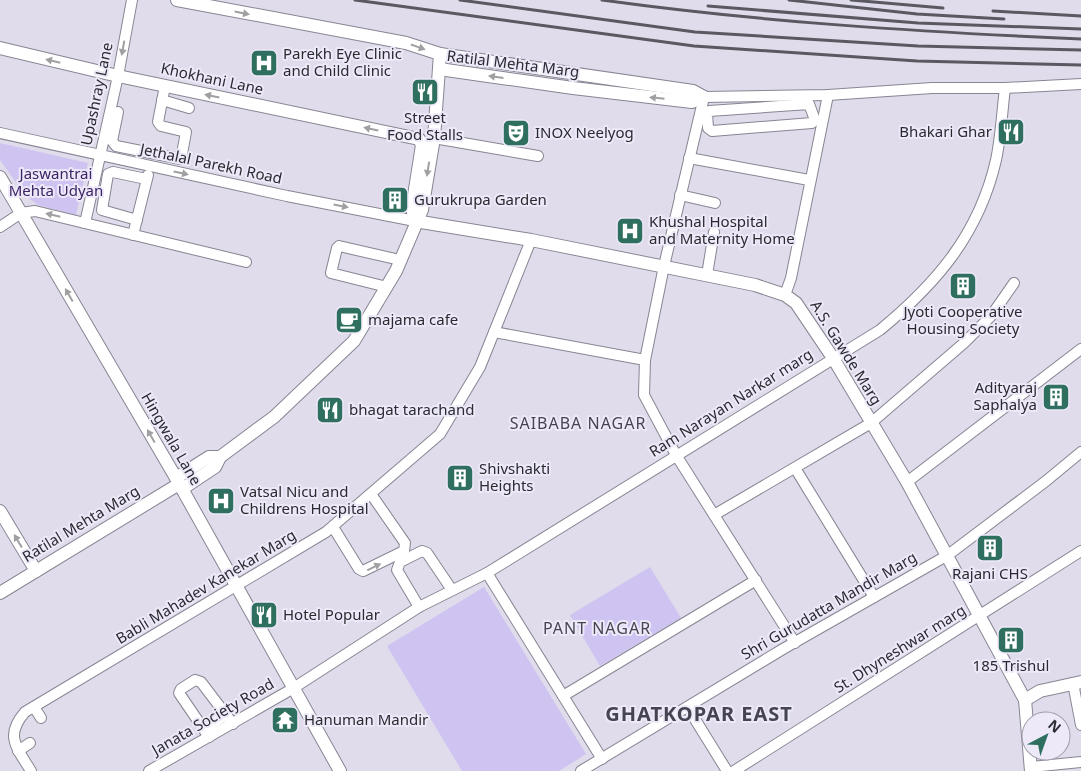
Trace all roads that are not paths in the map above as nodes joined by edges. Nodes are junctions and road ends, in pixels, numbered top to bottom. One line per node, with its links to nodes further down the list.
1 (132, 0): 6 (street, Upashray Lane, one-way to 6)
2 (176, 0): 4 (street, one-way to 4)
3 (0, 48): 6 (street, Khokhani Lane, one-way to 3)
4 (440, 54): 5 (street); 11 (street)
5 (439, 69): 11 (street, Ratilal Mehta Marg, one-way to 5); 20 (street, Ratilal Mehta Marg)
6 (118, 76): 8 (street, Khokhani Lane); 18 (street, Upashray Lane)
7 (1081, 84): 9 (street)
8 (165, 86): 13 (street); 21 (street, Khokhani Lane, one-way to 8)
9 (1005, 88): 10 (street); 52 (street, Ram Narayan Narkar marg)
10 (828, 95): 12 (street); 30 (street)
11 (704, 97): 12 (street); 17 (street)
12 (721, 97): 15 (street)
13 (162, 100): 14 (street); 22 (street)
14 (190, 108)
15 (722, 110): 17 (street); 17 (street)
16 (118, 112): 18 (street)
17 (703, 116): 25 (street)
18 (112, 122): 22 (street); 23 (street, Upashray Lane)
19 (0, 133): 23 (street, Jethalal Parekh Road)
20 (434, 138): 24 (street); 37 (street, Ratilal Mehta Marg, one-way to 37)
21 (419, 139): 37 (street, Ratilal Mehta Marg)
22 (136, 150): 26 (street)
23 (100, 156): 26 (street, Jethalal Parekh Road); 31 (street, Upashray Lane)
24 (538, 156)
25 (688, 158): 30 (street); 33 (street)
26 (133, 163): 27 (street, Jethalal Parekh Road)
27 (150, 166): 29 (street); 37 (street, Jethalal Parekh Road, one-way to 37)
28 (0, 177): 35 (street, Hingwala Lane)
29 (146, 179): 32 (street); 36 (street)
30 (809, 180): 49 (street)
31 (93, 187): 32 (street); 38 (street, Upashray Lane)
32 (105, 190): 36 (street)
33 (680, 195): 34 (street); 45 (street)
34 (715, 203)
35 (21, 213): 38 (street, one-way to 35); 39 (street); 59 (street, Hingwala Lane, one-way to 35)
36 (137, 220): 41 (street)
37 (415, 221): 42 (street, A.S. Gawde Marg); 43 (street, Ratilal Mehta Marg)
38 (85, 223): 41 (street)
39 (0, 227)
40 (714, 232): 46 (street)
41 (133, 234): 44 (street)
42 (530, 240): 45 (street, A.S. Gawde Marg); 50 (street, Babli Mahadev Kanekar Marg)
43 (400, 260): 48 (street, Ratilal Mehta Marg); 48 (street)
44 (246, 262)
45 (664, 266): 46 (street, A.S. Gawde Marg); 53 (street)
46 (707, 275): 49 (street, A.S. Gawde Marg)
47 (1014, 283): 54 (street)
48 (388, 287): 59 (street, Ratilal Mehta Marg)
49 (785, 294): 52 (street, A.S. Gawde Marg)
50 (494, 332): 53 (street); 60 (street, Babli Mahadev Kanekar Marg)
51 (1081, 349): 58 (street)
52 (833, 358): 54 (street, A.S. Gawde Marg); 56 (street, Ram Narayan Narkar marg)
53 (645, 360): 56 (street)
54 (871, 423): 57 (street); 58 (street, A.S. Gawde Marg)
55 (1081, 452): 65 (street, Shri Gurudatta Mandir Marg)
56 (676, 454): 62 (street); 67 (street, Ram Narayan Narkar marg)
57 (795, 468): 62 (street); 72 (street)
58 (908, 482): 65 (street, A.S. Gawde Marg)
59 (179, 483): 66 (street, Ratilal Mehta Marg); 69 (street, Hingwala Lane)
60 (371, 494): 63 (street, Babli Mahadev Kanekar Marg); 63 (street, one-way to 60)
61 (0, 510): 66 (street, one-way to 61)
62 (714, 515): 68 (street)
63 (333, 527): 69 (street, Babli Mahadev Kanekar Marg)
64 (1081, 551): 74 (street, St. Dhyneshwar marg)
65 (948, 555): 72 (street, Shri Gurudatta Mandir Marg); 74 (street, A.S. Gawde Marg)
66 (36, 571): 71 (street, Ratilal Mehta Marg)
67 (487, 573): 70 (street, Ram Narayan Narkar marg); 78 (street)
68 (756, 580): 75 (street); 78 (street)
69 (236, 586): 77 (street, Hingwala Lane); 80 (street, Babli Mahadev Kanekar Marg)
70 (450, 587): 73 (street, Ram Narayan Narkar marg); 73 (street)
71 (0, 593)
72 (874, 597): 75 (street, Shri Gurudatta Mandir Marg)
73 (417, 604): 77 (street, Ram Narayan Narkar marg)
74 (979, 616): 79 (street, A.S. Gawde Marg); 96 (street, St. Dhyneshwar marg)
75 (795, 643): 81 (street, Shri Gurudatta Mandir Marg)
76 (1077, 682): 79 (street); 84 (street)
77 (292, 690): 83 (street, Janata Society Road); 93 (street, Hingwala Lane)
78 (563, 696): 88 (street)
79 (1025, 700): 90 (street, A.S. Gawde Marg)
80 (34, 708): 82 (street); 87 (street, Babli Mahadev Kanekar Marg)
81 (688, 708): 88 (street, Shri Gurudatta Mandir Marg); 95 (street)
82 (41, 718)
83 (229, 719): 85 (street, Janata Society Road); 85 (street)
84 (1081, 725)
85 (206, 733): 92 (street, Janata Society Road)
86 (30, 743): 87 (street)
87 (18, 751): 91 (street, Babli Mahadev Kanekar Marg)
88 (602, 759): 94 (street, Shri Gurudatta Mandir Marg)
89 (1081, 762): 90 (street)
90 (1031, 770)
91 (31, 771)
92 (149, 771)
93 (340, 771)
94 (581, 771)
95 (727, 771)
96 (734, 771)

